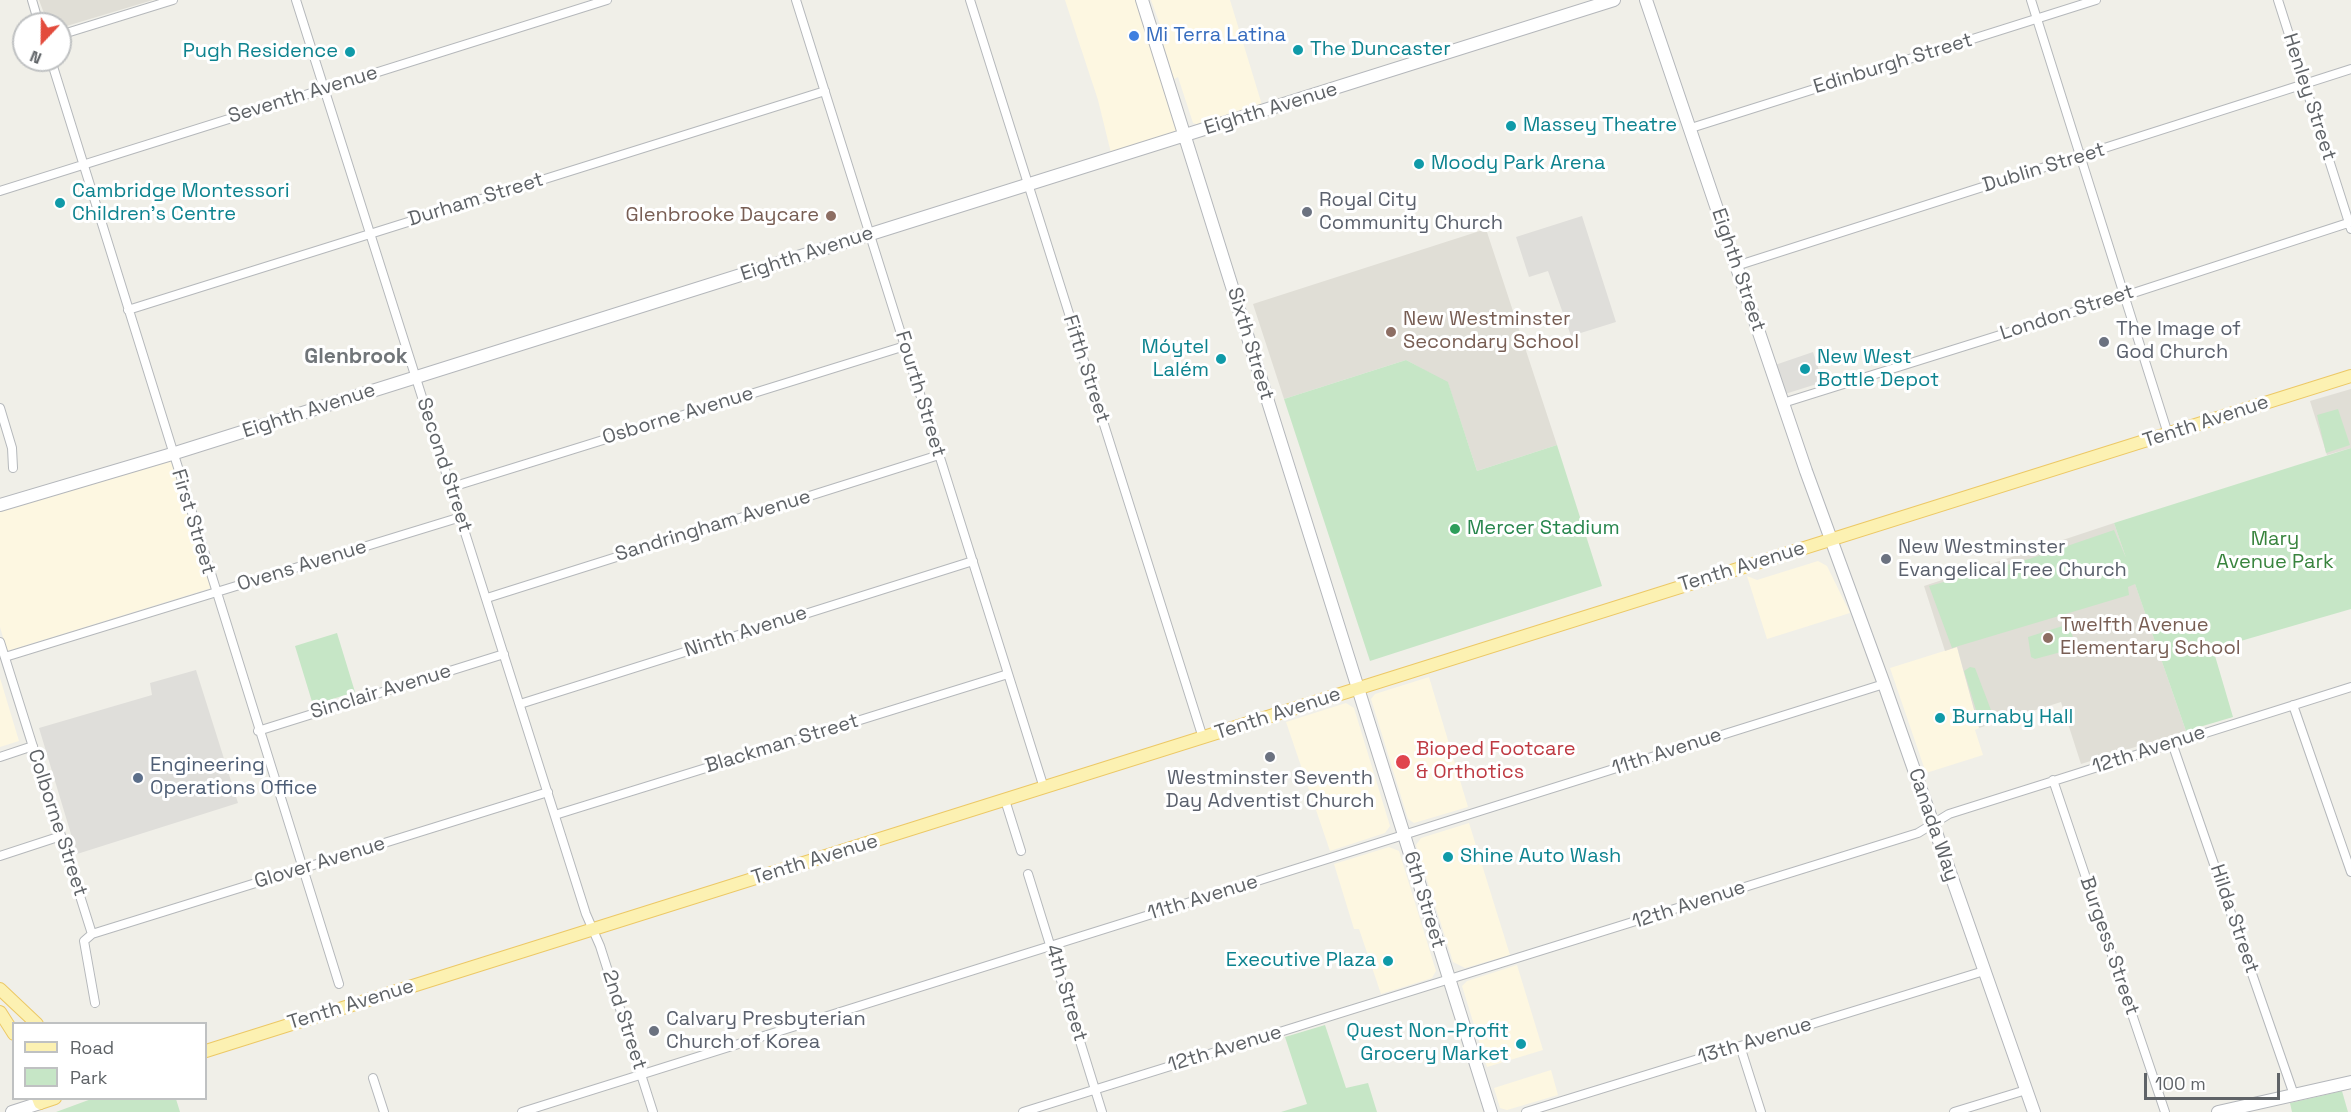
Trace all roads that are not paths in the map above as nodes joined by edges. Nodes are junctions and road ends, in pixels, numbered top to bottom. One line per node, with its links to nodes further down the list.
1 (173, 0): 13 (street)
2 (296, 0): 17 (street, Second Street)
3 (607, 0): 17 (street, Seventh Avenue)
4 (796, 0): 18 (street, Fourth Street)
5 (970, 0): 23 (street, Fifth Street)
6 (1142, 0): 20 (street, Sixth Street)
7 (1614, 0): 20 (street, Eighth Avenue)
8 (1646, 0): 19 (street, Eighth Street)
9 (2031, 0): 12 (street)
10 (2096, 0): 12 (street, Edinburgh Street)
11 (2278, 0): 16 (street, Henley Street)
12 (2037, 18): 19 (street, Edinburgh Street); 21 (street)
13 (72, 31)
14 (2351, 69): 16 (street, Dublin Street)
15 (55, 72): 22 (street, First Street)
16 (2305, 86): 21 (street, Dublin Street); 25 (street, Henley Street)
17 (324, 89): 22 (street, Seventh Avenue); 26 (street, Second Street)
18 (825, 91): 26 (street, Durham Street); 27 (street, Fourth Street)
19 (1691, 128): 28 (street, Eighth Street)
20 (1185, 136): 23 (street, Eighth Avenue); 53 (street, Sixth Street)
21 (2080, 156): 28 (street, Dublin Street); 29 (street)
22 (82, 165): 24 (street, Seventh Avenue); 30 (street, First Street)
23 (1028, 186): 27 (street, Eighth Avenue); 57 (street, Fifth Street)
24 (0, 191)
25 (2350, 225): 29 (street, London Street)
26 (371, 233): 30 (street, Durham Street); 33 (street, Second Street)
27 (870, 234): 31 (street, Fourth Street); 33 (street, Eighth Avenue)
28 (1736, 266): 34 (street, Eighth Street)
29 (2124, 296): 34 (street, London Street); 36 (street)
30 (128, 310): 37 (street, First Street)
31 (905, 346): 38 (street, Fourth Street); 40 (street, Osborne Avenue)
32 (2351, 376): 36 (main road, Tenth Avenue)
33 (417, 377): 37 (street, Eighth Avenue); 40 (street, Second Street)
34 (1783, 403): 43 (street, Eighth Street)
35 (0, 408): 39 (street)
36 (2168, 434): 43 (main road, Tenth Avenue)
37 (172, 454): 41 (street, Eighth Avenue); 45 (street, First Street)
38 (939, 455): 44 (street, Fourth Street); 46 (street, Sandringham Avenue)
39 (13, 468)
40 (452, 487): 42 (street, Second Street)
41 (0, 505)
42 (461, 517): 45 (street, Ovens Avenue); 46 (street, Second Street)
43 (1830, 540): 51 (street, Canada Way); 53 (main road, Tenth Avenue)
44 (973, 561): 50 (street, Fourth Street); 54 (street, Ninth Avenue)
45 (215, 593): 49 (street, Ovens Avenue); 56 (street, First Street)
46 (486, 598): 48 (street, Second Street)
47 (0, 642): 49 (street, Colborne Street)
48 (504, 654): 54 (street, Second Street); 56 (street, Sinclair Avenue)
49 (5, 657): 59 (street, Colborne Street)
50 (1008, 674): 62 (street, Fourth Street); 65 (street, Blackman Street)
51 (1884, 684): 66 (street, Canada Way); 67 (street, 11th Avenue)
52 (2351, 687): 55 (street, 12th Avenue)
53 (1359, 688): 57 (main road, Tenth Avenue); 67 (street, 6th Street)
54 (520, 704): 63 (street, Second Street)
55 (2293, 705): 58 (street, 12th Avenue); 72 (street)
56 (258, 731): 71 (street, First Street)
57 (1203, 738): 62 (main road, Tenth Avenue)
58 (2172, 743): 61 (street, 12th Avenue); 94 (street, Hilda Street)
59 (33, 746): 60 (street); 68 (street, Colborne Street)
60 (0, 757)
61 (2053, 780): 66 (street, 12th Avenue); 107 (street, Burgess Street)
62 (1044, 788): 64 (main road, Tenth Avenue)
63 (548, 792): 65 (street, Second Street); 71 (street, Glover Avenue)
64 (1005, 800): 69 (street); 74 (main road, Tenth Avenue)
65 (555, 815): 74 (street, Second Street)
66 (1933, 823): 77 (street, Canada Way); 78 (street, 12th Avenue)
67 (1404, 835): 76 (street, 11th Avenue); 78 (street, 6th Street)
68 (61, 836): 70 (street); 75 (street, Colborne Street)
69 (1021, 851)
70 (0, 856)
71 (303, 868): 75 (street, Glover Avenue); 79 (street, First Street)
72 (2351, 872)
73 (1028, 874): 76 (street, 4th Street)
74 (592, 929): 88 (main road, Tenth Avenue); 89 (street, 2nd Street)
75 (92, 934): 82 (street, Colborne Street)
76 (1051, 945): 89 (street, 11th Avenue); 92 (street, 4th Street)
77 (1984, 971): 87 (street, 13th Avenue); 93 (street, Canada Way)
78 (1449, 980): 92 (street, 12th Avenue); 102 (street, 6th Street)
79 (339, 984)
80 (0, 990): 81 (main road)
81 (15, 1003): 84 (main road); 85 (main road)
82 (95, 1003)
83 (0, 1012): 86 (main road)
84 (24, 1022)
85 (37, 1022)
86 (12, 1031)
87 (1740, 1046): 103 (street, 13th Avenue); 104 (street)
88 (207, 1051)
89 (641, 1075): 98 (street, 11th Avenue); 99 (street, 2nd Street)
90 (373, 1078): 97 (street)
91 (2351, 1082): 94 (street)
92 (1095, 1089): 100 (street, 12th Avenue); 101 (street, 4th Street)
93 (2026, 1090): 105 (street); 106 (street, Canada Way)
94 (2294, 1095): 108 (street)
95 (47, 1100): 96 (street)
96 (12, 1112)
97 (384, 1112)
98 (522, 1112)
99 (653, 1112)
100 (1023, 1112)
101 (1102, 1112)
102 (1491, 1112)
103 (1526, 1112)
104 (1761, 1112)
105 (1954, 1112)
106 (2034, 1112)
107 (2165, 1112)
108 (2218, 1112)

